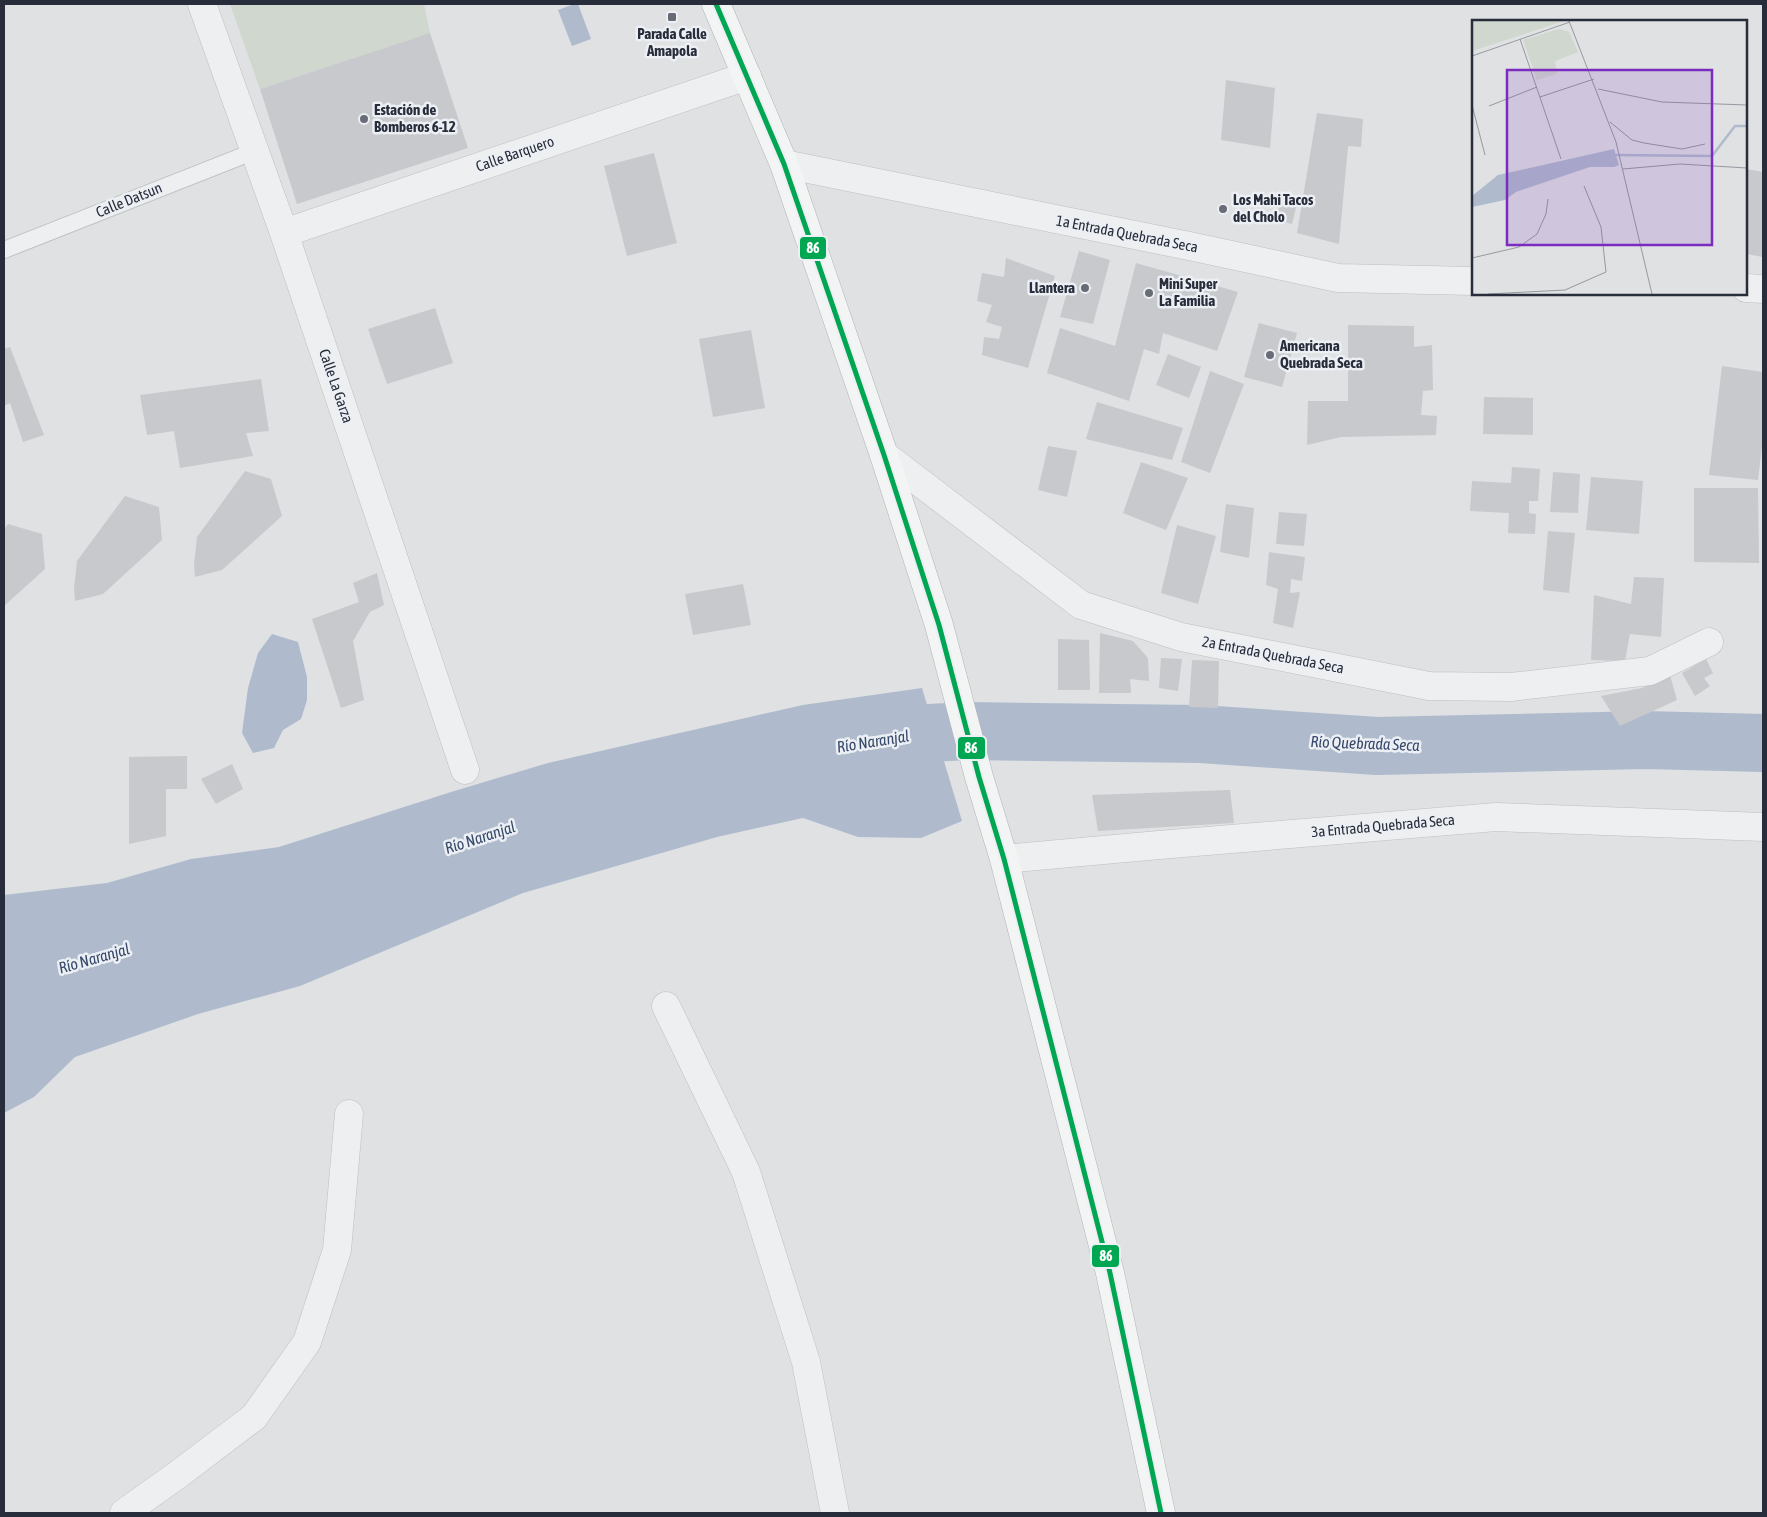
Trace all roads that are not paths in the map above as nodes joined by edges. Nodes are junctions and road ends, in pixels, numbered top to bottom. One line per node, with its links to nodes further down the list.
1 (202, 4): 4 (street, Calle La Garza)
2 (716, 4): 3 (highway)
3 (746, 76): 5 (highway); 6 (street, Calle Barquero)
4 (254, 151): 6 (street, Calle La Garza); 7 (lane, Calle Datsun)
5 (784, 164): 8 (street, 1a Entrada Quebrada Seca); 11 (highway)
6 (284, 233): 13 (street, Calle La Garza)
7 (4, 250)
8 (1472, 281)
9 (1747, 288): 10 (street)
10 (1763, 289)
11 (884, 455): 12 (street, 2a Entrada Quebrada Seca); 15 (highway)
12 (1708, 642)
13 (465, 770)
14 (1763, 827): 15 (street, 3a Entrada Quebrada Seca)
15 (1004, 859): 20 (highway)
16 (666, 1006): 19 (street)
17 (350, 1114): 18 (street)
18 (124, 1513)
19 (835, 1513)
20 (1160, 1513)

